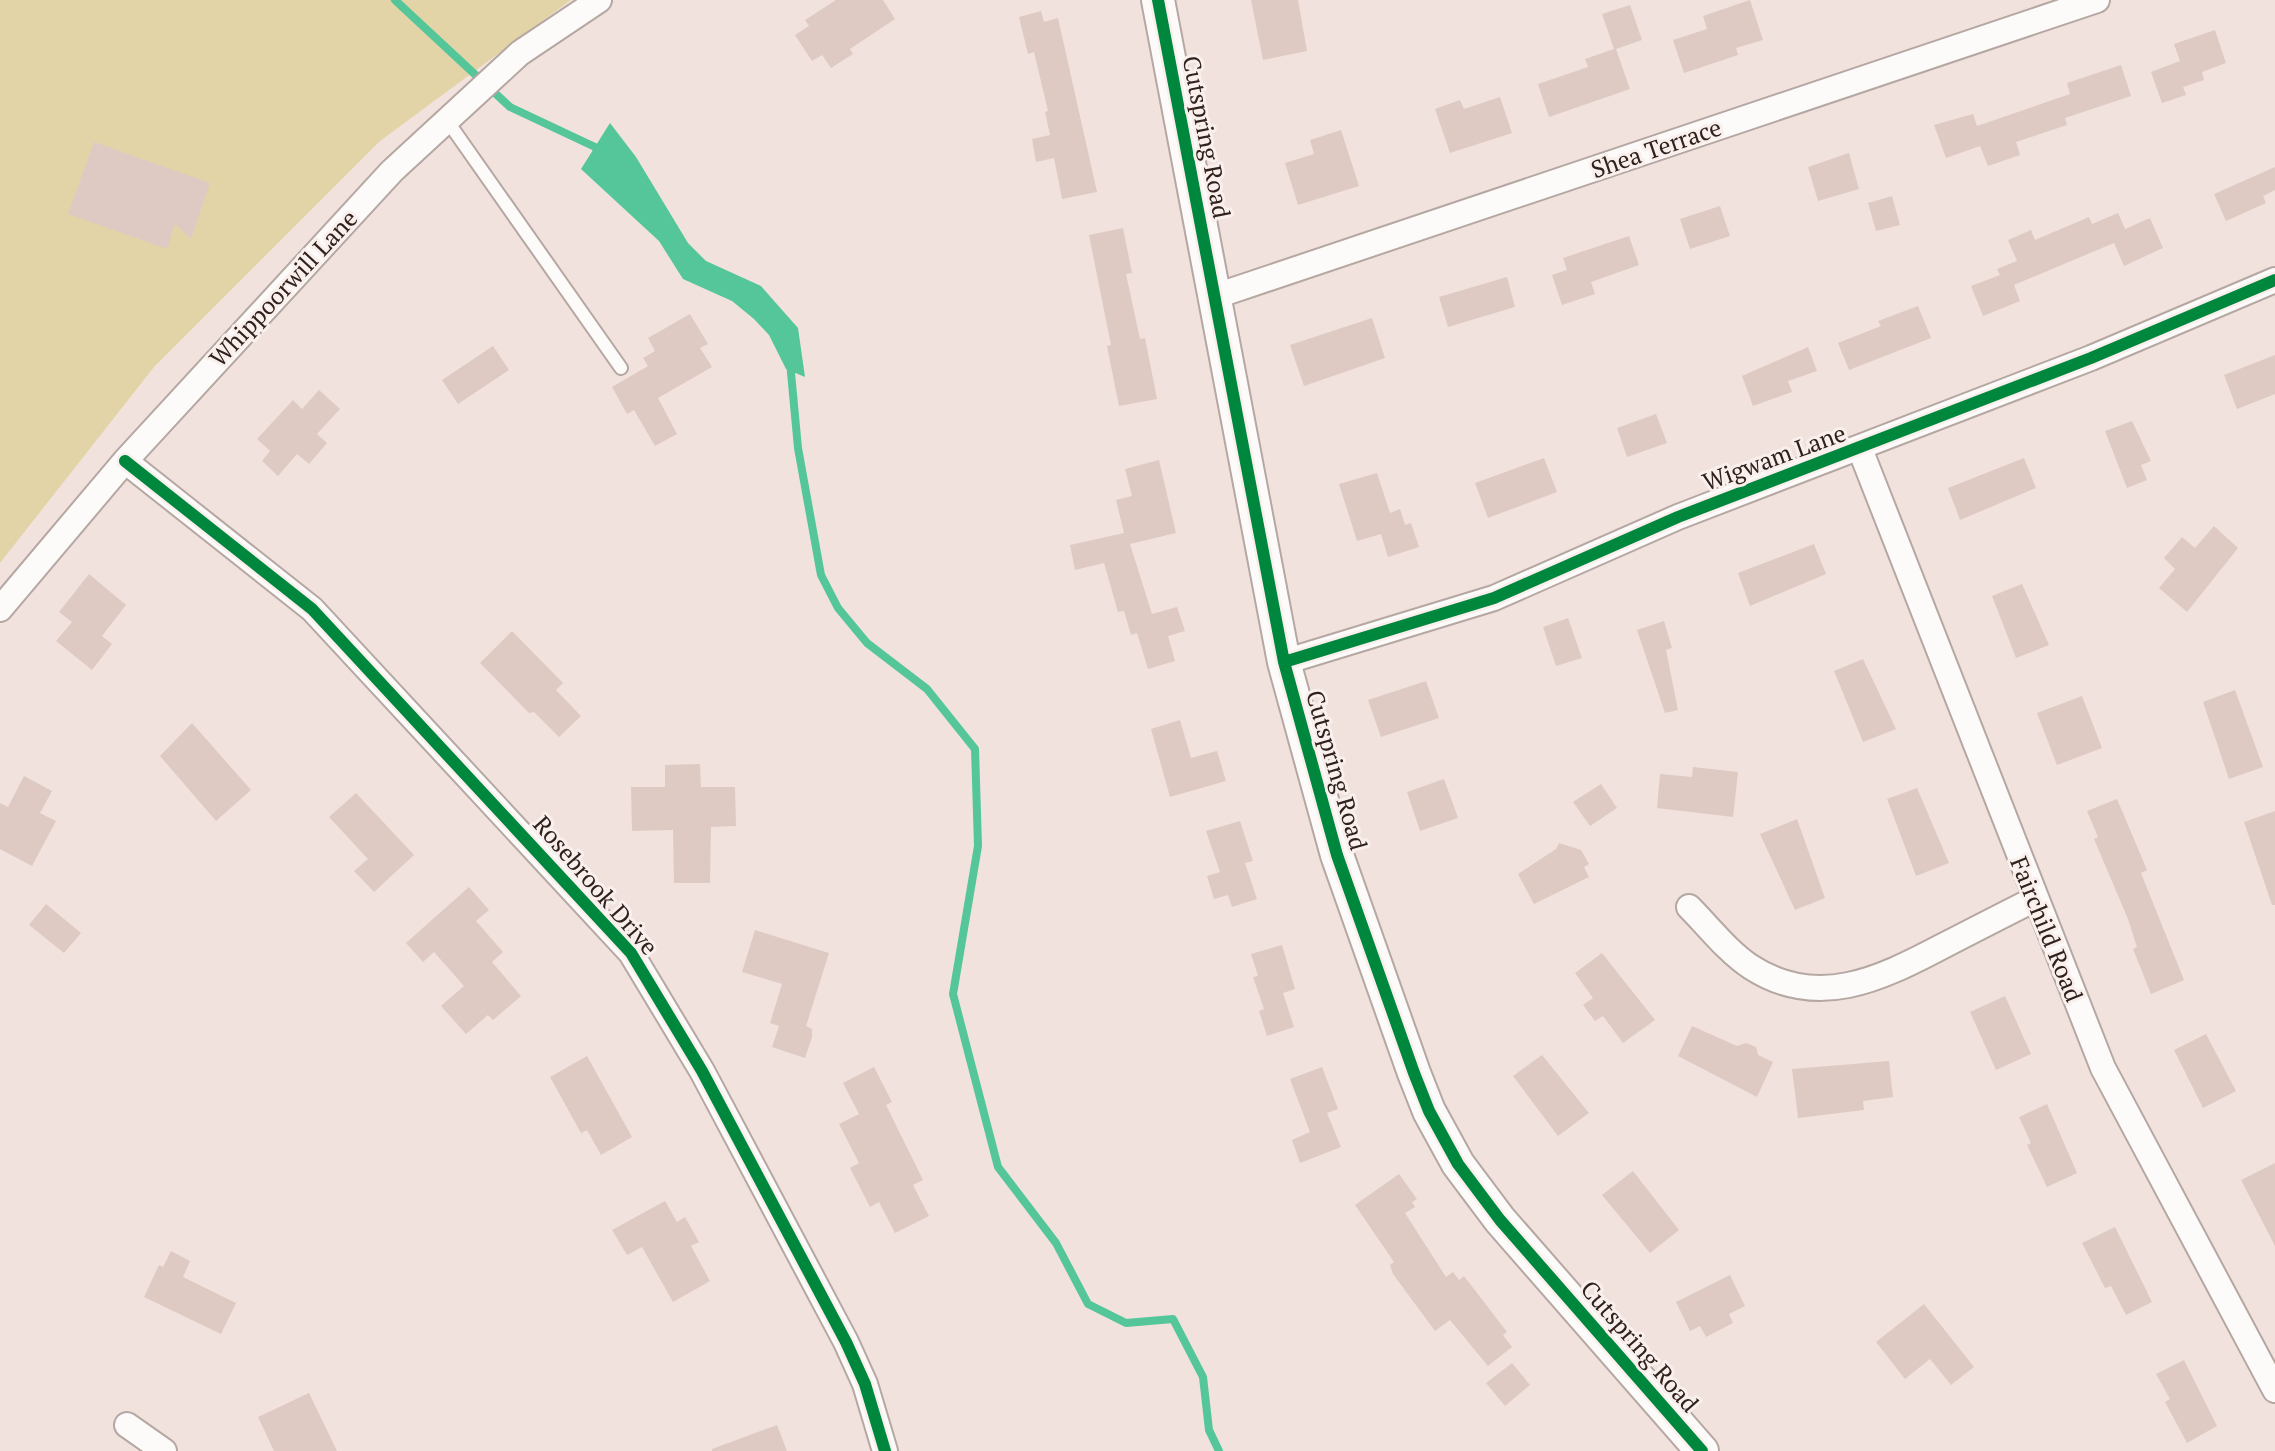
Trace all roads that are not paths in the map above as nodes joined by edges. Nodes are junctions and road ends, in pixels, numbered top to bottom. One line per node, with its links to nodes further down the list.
1 (599, 0): 4 (street, Whippoorwill Lane)
2 (1158, 0): 6 (street, Cutspring Road)
3 (2097, 0): 6 (street, Shea Terrace)
4 (450, 114): 7 (lane); 9 (street, Whippoorwill Lane)
5 (2275, 280): 8 (street, Wigwam Lane)
6 (1216, 296): 11 (street, Cutspring Road)
7 (621, 368)
8 (1860, 449): 11 (street, Wigwam Lane); 12 (street, Fairchild Road)
9 (125, 461): 10 (street, Whippoorwill Lane); 17 (street, Rosebrook Drive)
10 (0, 609)
11 (1284, 662): 18 (street, Cutspring Road)
12 (2035, 899): 13 (street); 14 (street, Fairchild Road)
13 (1689, 907)
14 (2275, 1390)
15 (127, 1425): 16 (street)
16 (164, 1451)
17 (885, 1451)
18 (1702, 1451)

